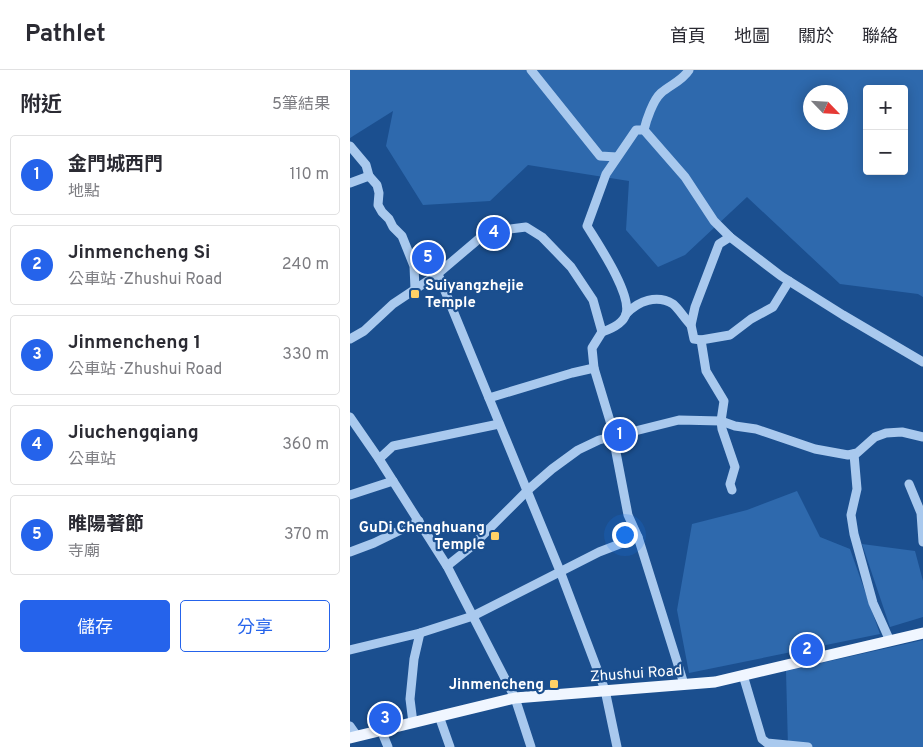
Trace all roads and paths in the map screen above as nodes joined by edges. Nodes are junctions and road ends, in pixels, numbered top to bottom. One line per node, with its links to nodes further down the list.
1 (531, 70): 5 (street)
2 (689, 70): 3 (street)
3 (644, 130): 6 (street); 10 (street)
4 (350, 146): 8 (street)
5 (600, 156): 6 (street); 7 (street)
6 (617, 157): 7 (street)
7 (608, 171): 14 (street)
8 (369, 176): 9 (street); 13 (street)
9 (350, 183)
10 (730, 237): 12 (street); 15 (street)
11 (438, 274): 13 (street); 16 (street); 21 (street)
12 (789, 281): 18 (street); 19 (street)
13 (415, 289): 17 (street)
14 (626, 314): 15 (street); 16 (street)
15 (691, 325): 18 (street)
16 (602, 332): 20 (street)
17 (350, 339)
18 (701, 340): 23 (street)
19 (923, 362)
20 (594, 368): 21 (street); 25 (street)
21 (489, 398): 24 (street)
22 (350, 417): 28 (street)
23 (721, 421): 25 (street); 27 (street); 32 (street)
24 (499, 424): 28 (street); 31 (street)
25 (612, 437): 31 (street); 35 (street)
26 (923, 437): 27 (street)
27 (854, 454): 43 (street)
28 (379, 459): 29 (street)
29 (393, 481): 33 (street); 34 (street)
30 (908, 484): 36 (street)
31 (527, 490): 38 (street); 39 (street)
32 (732, 490)
33 (350, 495)
34 (419, 522): 37 (street); 38 (street)
35 (638, 538): 39 (street); 46 (street)
36 (923, 542)
37 (350, 552)
38 (447, 566): 40 (street)
39 (560, 571): 40 (street); 47 (street)
40 (473, 616): 41 (street); 48 (street)
41 (420, 633): 44 (street); 50 (street)
42 (923, 633): 43 (main road, Zhushui Road)
43 (890, 641): 45 (main road, Zhushui Road)
44 (350, 650)
45 (743, 675): 46 (main road, Zhushui Road); 58 (street)
46 (684, 684): 47 (main road, Zhushui Road)
47 (605, 690): 48 (main road, Zhushui Road); 57 (street)
48 (514, 698): 49 (main road, Zhushui Road); 56 (street)
49 (439, 716): 50 (main road, Zhushui Road); 55 (street)
50 (413, 723): 52 (main road, Zhushui Road)
51 (350, 726): 53 (street)
52 (381, 730): 53 (main road, Zhushui Road); 54 (street)
53 (353, 737)
54 (388, 747)
55 (450, 747)
56 (531, 747)
57 (617, 747)
58 (808, 747)

